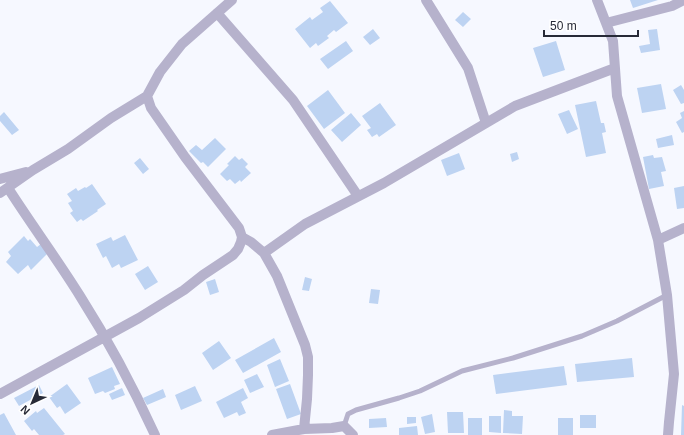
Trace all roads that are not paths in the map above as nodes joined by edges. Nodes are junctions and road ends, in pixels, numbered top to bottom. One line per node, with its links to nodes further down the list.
1 (232, 0): 5 (street)
2 (426, 0): 9 (street)
3 (597, 0): 6 (street)
4 (684, 0): 6 (street)
5 (217, 13): 8 (street); 13 (street)
6 (606, 23): 7 (street)
7 (615, 68): 9 (street); 16 (street)
8 (147, 96): 10 (street); 15 (street)
9 (486, 123): 13 (street)
10 (34, 170): 11 (street); 12 (street)
11 (0, 179)
12 (4, 190): 19 (street)
13 (358, 196): 17 (street)
14 (684, 228): 16 (street)
15 (242, 237): 17 (street); 19 (street)
16 (658, 240): 18 (street)
17 (264, 253): 22 (street)
18 (667, 295): 21 (lane); 26 (street)
19 (105, 338): 20 (street); 23 (street)
20 (0, 394)
21 (344, 426): 22 (street); 25 (street)
22 (304, 429): 24 (street)
23 (155, 435)
24 (272, 435)
25 (353, 435)
26 (668, 435)

